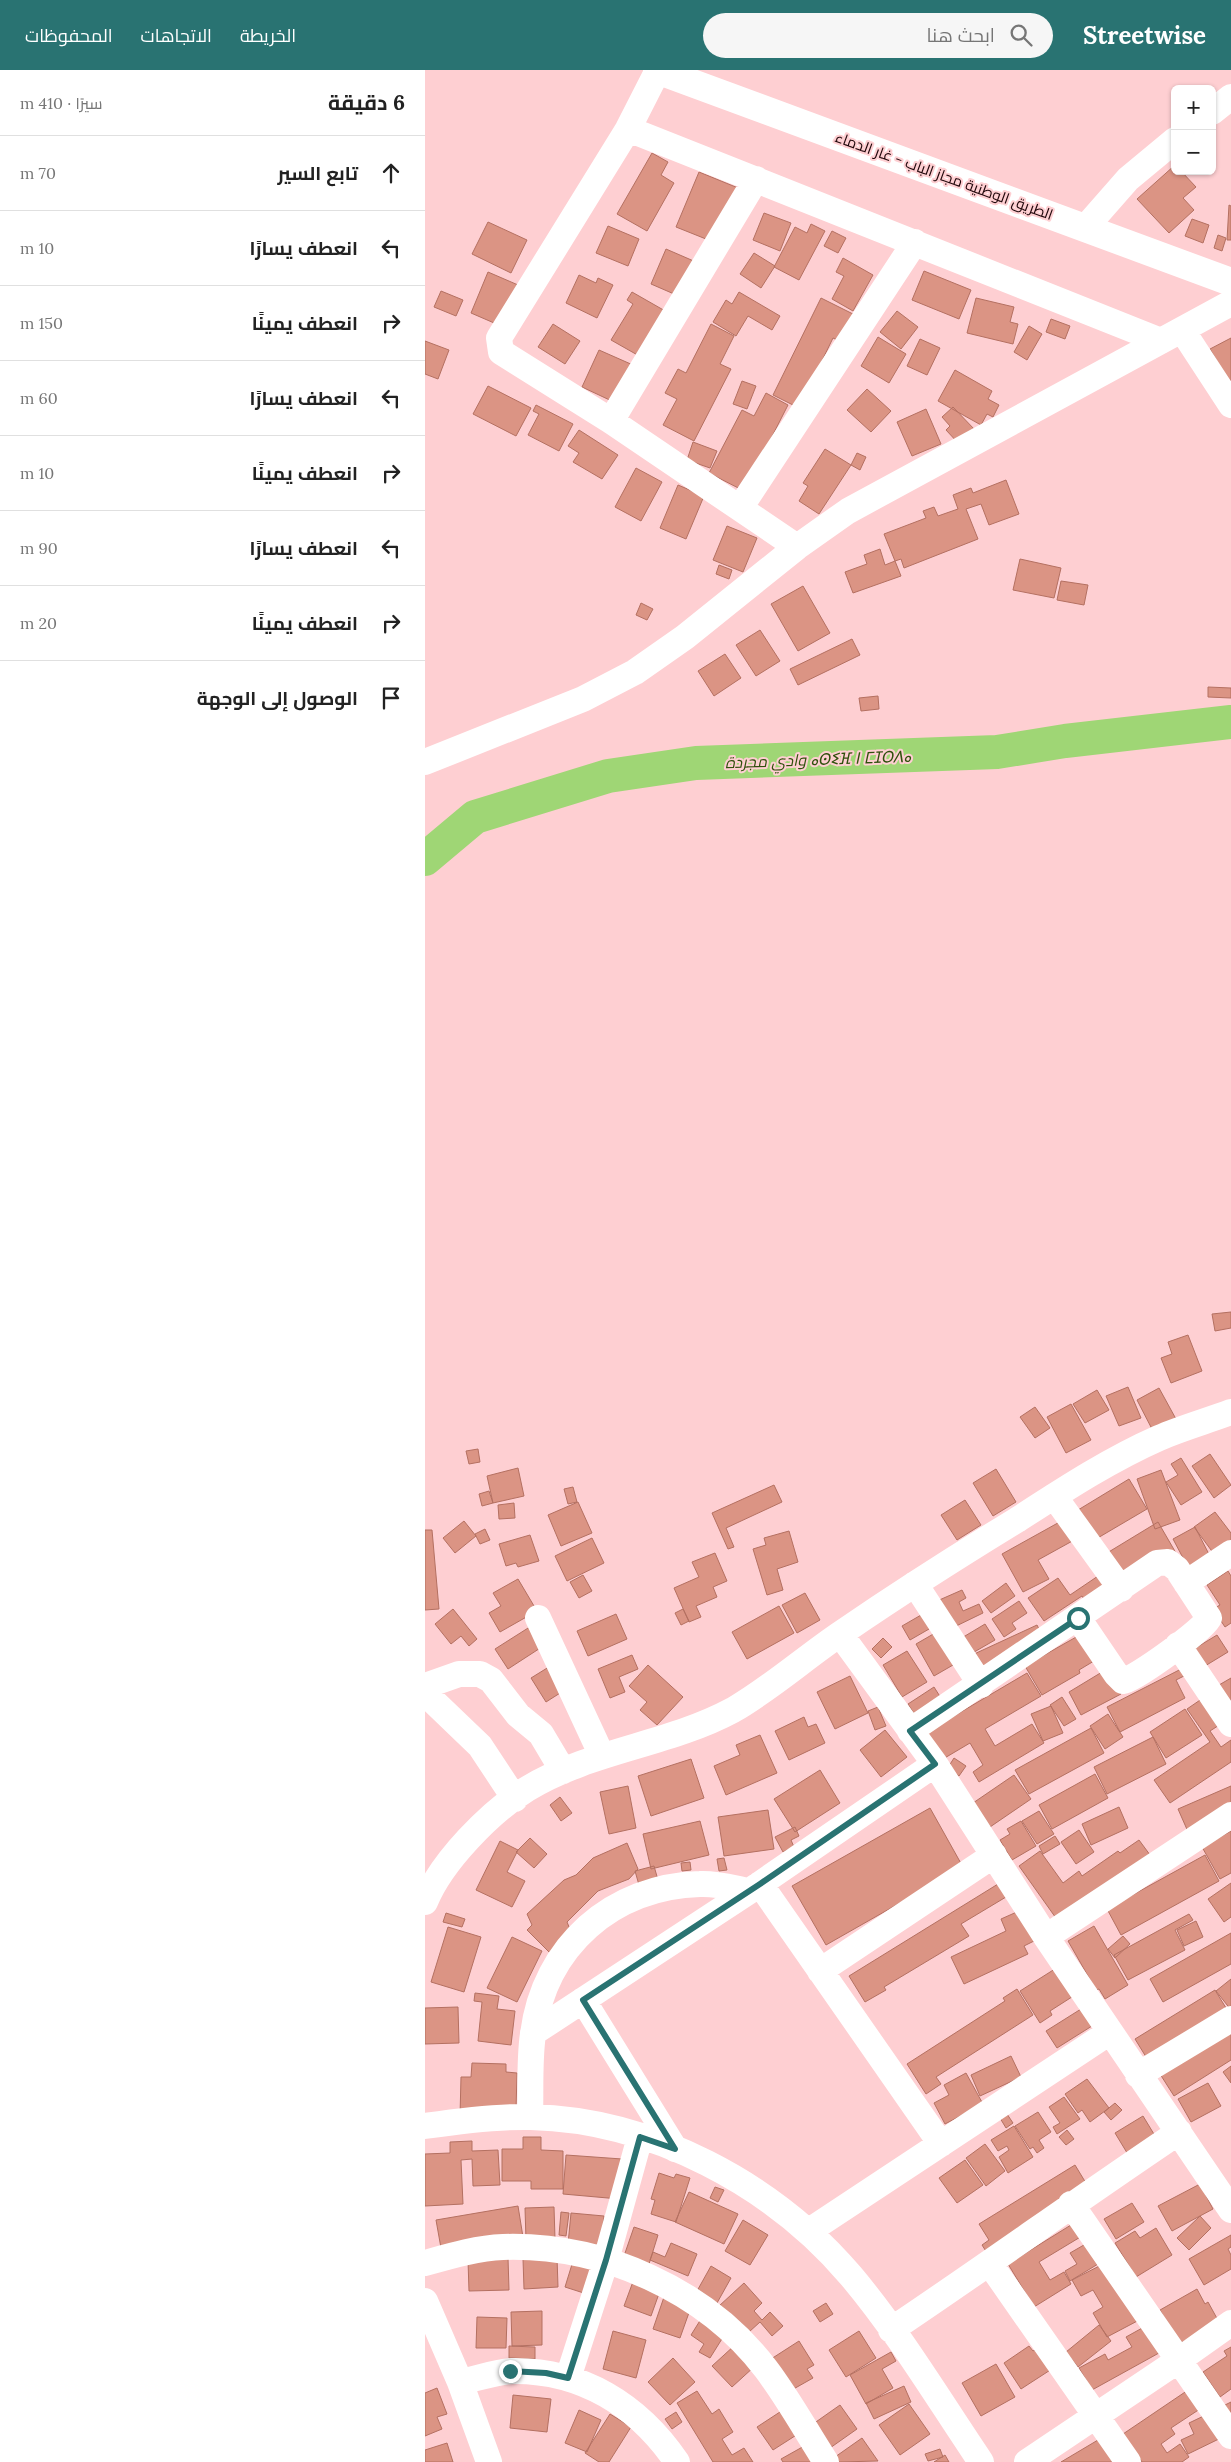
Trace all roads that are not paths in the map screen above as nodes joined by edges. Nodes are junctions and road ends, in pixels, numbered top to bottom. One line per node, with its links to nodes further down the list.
1 (658, 70): 4 (street); 7 (main road, الطريق الوطنية مجاز الباب - غار الدماء)
2 (1231, 97): 3 (street)
3 (1216, 109)
4 (628, 129): 6 (street); 13 (street)
5 (1171, 143): 7 (street)
6 (756, 180): 8 (street); 13 (street)
7 (1085, 228): 9 (main road, الطريق الوطنية مجاز الباب - غار الدماء)
8 (915, 242): 11 (street); 14 (street)
9 (1231, 282)
10 (1231, 303): 11 (street)
11 (1171, 335): 12 (street); 15 (street)
12 (1231, 404)
13 (611, 422): 14 (street)
14 (740, 508): 15 (street)
15 (797, 547): 16 (street)
16 (425, 762)
17 (1231, 1412): 18 (street)
18 (1054, 1496): 21 (street); 22 (street)
19 (1228, 1561): 20 (street)
20 (1186, 1583): 22 (street); 26 (street)
21 (915, 1584): 25 (street); 27 (street)
22 (1121, 1589): 24 (street)
23 (538, 1618): 31 (street)
24 (1078, 1618): 26 (street); 27 (street)
25 (840, 1634): 30 (street); 31 (street)
26 (1178, 1645): 29 (street)
27 (981, 1685): 30 (street)
28 (425, 1688): 33 (street); 34 (street)
29 (1231, 1724)
30 (910, 1731): 32 (street)
31 (602, 1756): 33 (street)
32 (935, 1764): 36 (street); 37 (street)
33 (563, 1771): 34 (street)
34 (515, 1799): 38 (street)
35 (1231, 1814): 39 (street)
36 (994, 1855): 39 (street); 40 (street)
37 (755, 1887): 40 (street); 41 (street); 44 (street)
38 (425, 1902)
39 (1046, 1938): 43 (street)
40 (820, 1971): 50 (street)
41 (583, 2000): 44 (street); 51 (street)
42 (1231, 2019): 45 (street)
43 (1110, 2032): 45 (street); 50 (street)
44 (533, 2033): 46 (street)
45 (1138, 2075): 48 (street)
46 (530, 2117): 47 (street); 49 (street)
47 (425, 2126)
48 (1179, 2132): 52 (street); 53 (street)
49 (640, 2137): 51 (street); 55 (street)
50 (941, 2144): 54 (street)
51 (675, 2149): 54 (street)
52 (1071, 2204): 57 (street); 61 (street)
53 (1231, 2210)
54 (809, 2232): 60 (street)
55 (606, 2260): 56 (street); 62 (street); 68 (street)
56 (425, 2263)
57 (990, 2264): 60 (street); 64 (street)
58 (425, 2301): 63 (street)
59 (1231, 2323): 61 (street)
60 (891, 2330): 69 (street)
61 (1179, 2360): 64 (street); 65 (street)
62 (568, 2378): 63 (street); 67 (street)
63 (460, 2382): 66 (street)
64 (1097, 2415): 70 (street); 71 (street)
65 (1231, 2436)
66 (489, 2462)
67 (677, 2462)
68 (826, 2462)
69 (981, 2462)
70 (1027, 2462)
71 (1128, 2462)

